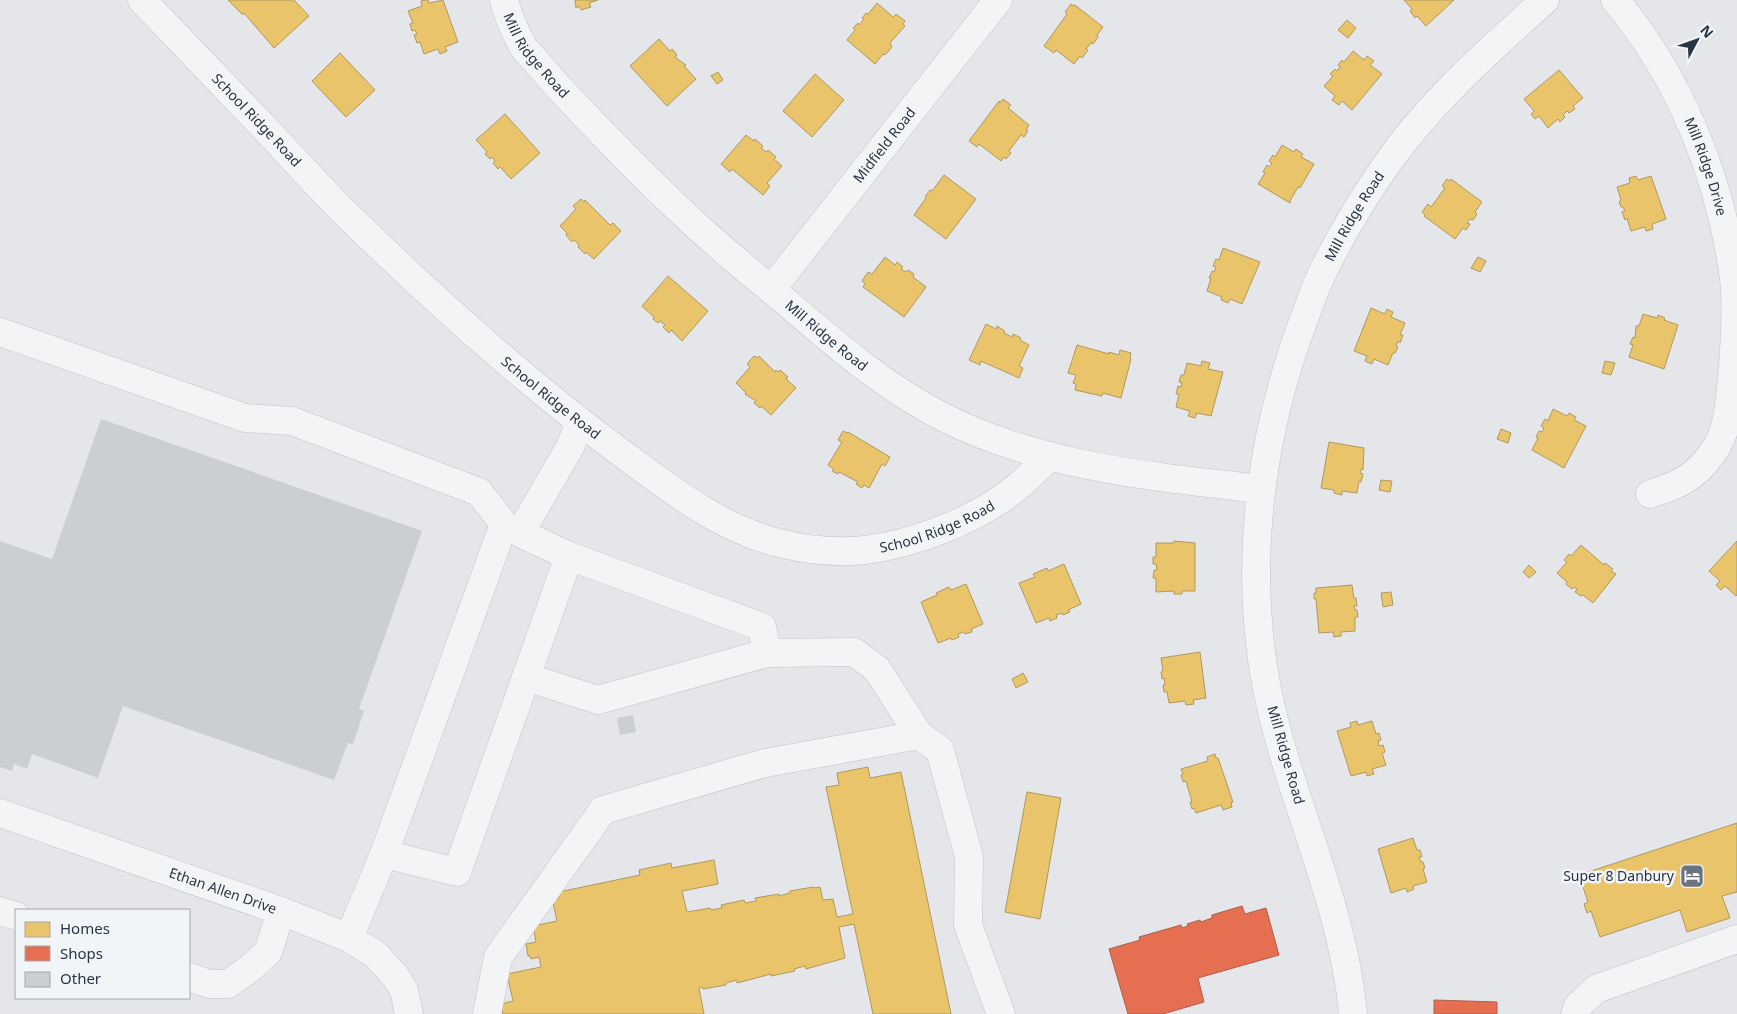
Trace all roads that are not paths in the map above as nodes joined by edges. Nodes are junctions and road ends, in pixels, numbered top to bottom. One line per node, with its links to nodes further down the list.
1 (142, 0): 8 (street, School Ridge Road)
2 (504, 0): 6 (street, Mill Ridge Road)
3 (998, 0): 6 (street, Midfield Road)
4 (1545, 0): 10 (street, Mill Ridge Road)
5 (1614, 0): 11 (street, Mill Ridge Drive)
6 (771, 290): 9 (street, Mill Ridge Road)
7 (0, 332): 12 (street)
8 (580, 422): 9 (street, School Ridge Road); 12 (street)
9 (1050, 456): 10 (street, Mill Ridge Road)
10 (1261, 489): 28 (street, Mill Ridge Road)
11 (1650, 494)
12 (512, 529): 13 (street); 18 (street)
13 (569, 556): 14 (street); 15 (street)
14 (767, 652): 15 (street); 16 (street)
15 (526, 677): 18 (street)
16 (919, 735): 26 (street); 27 (street)
17 (0, 813): 20 (street, Ethan Allen Drive)
18 (384, 854): 22 (street)
19 (0, 911): 21 (street)
20 (281, 911): 22 (street, Ethan Allen Drive); 24 (street)
21 (15, 916)
22 (349, 938): 25 (street, Ethan Allen Drive)
23 (1737, 939): 29 (street)
24 (190, 977)
25 (409, 1014)
26 (487, 1014)
27 (1001, 1014)
28 (1353, 1014)
29 (1575, 1014)

